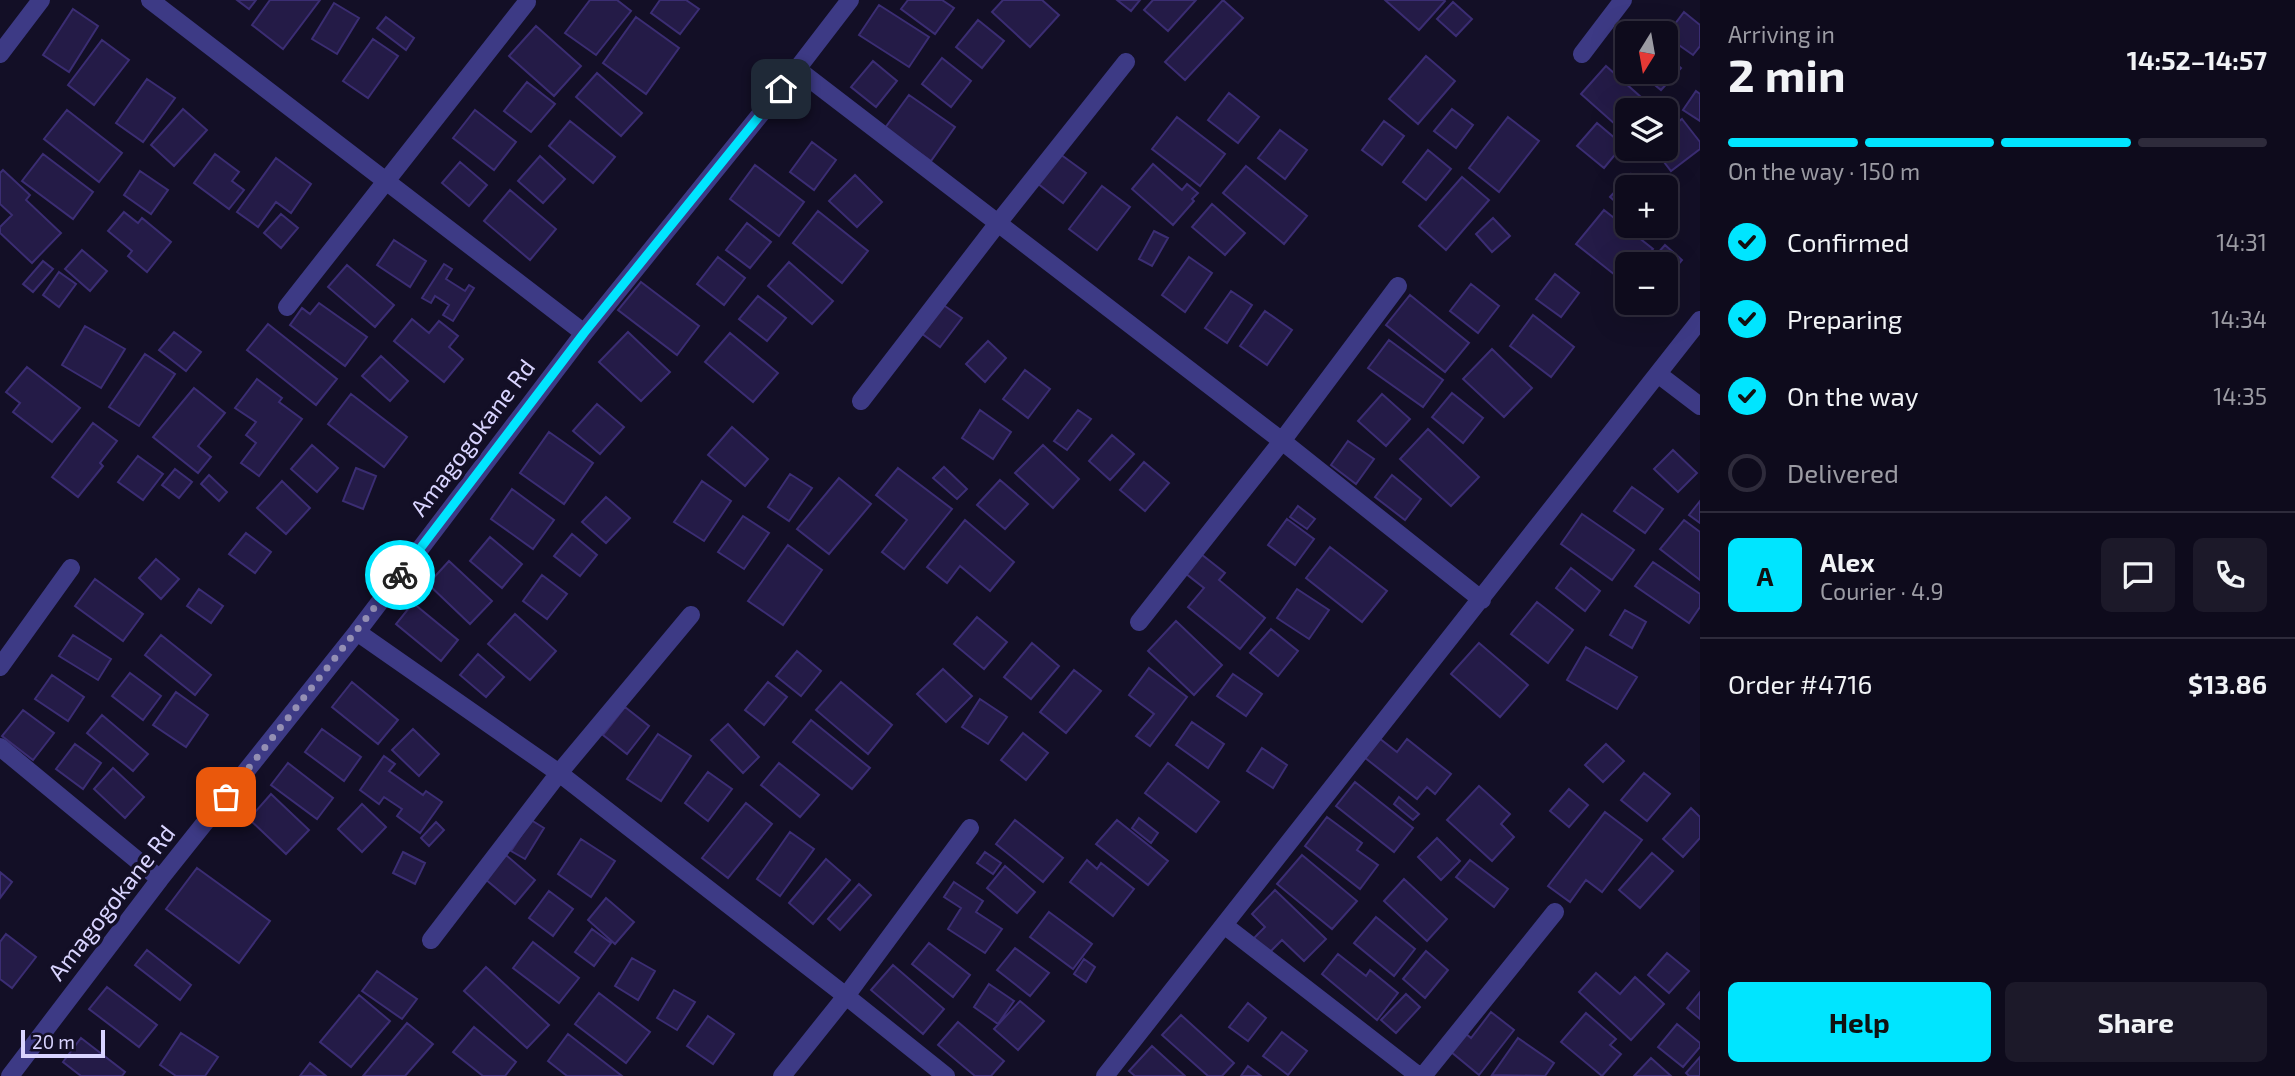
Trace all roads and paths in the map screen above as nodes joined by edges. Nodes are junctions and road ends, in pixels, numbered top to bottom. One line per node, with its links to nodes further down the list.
1 (41, 0): 6 (street)
2 (150, 0): 10 (street)
3 (850, 0): 9 (street, Amagogokane Rd)
4 (1623, 0): 7 (street)
5 (527, 2): 10 (street)
6 (0, 54)
7 (1582, 54)
8 (1126, 62): 11 (street)
9 (797, 69): 11 (street); 15 (street, Amagogokane Rd)
10 (386, 182): 13 (street); 15 (street)
11 (998, 223): 17 (street); 19 (street)
12 (1398, 286): 19 (street)
13 (287, 307)
14 (1700, 320): 16 (street)
15 (584, 333): 24 (street, Amagogokane Rd)
16 (1658, 374): 18 (street); 21 (street)
17 (860, 401)
18 (1700, 405)
19 (1282, 441): 21 (street); 23 (street)
20 (71, 568): 25 (street)
21 (1482, 600): 31 (street)
22 (691, 615): 27 (street)
23 (1139, 622)
24 (357, 632): 27 (street); 29 (street, Amagogokane Rd)
25 (0, 667)
26 (0, 747): 29 (street)
27 (559, 774): 32 (street); 33 (street)
28 (970, 828): 33 (street)
29 (160, 879): 34 (street, Amagogokane Rd)
30 (1555, 912): 38 (street)
31 (1224, 925): 37 (street); 38 (street)
32 (431, 940)
33 (846, 996): 35 (street); 36 (street)
34 (10, 1076)
35 (782, 1076)
36 (946, 1076)
37 (1105, 1076)
38 (1421, 1076)

